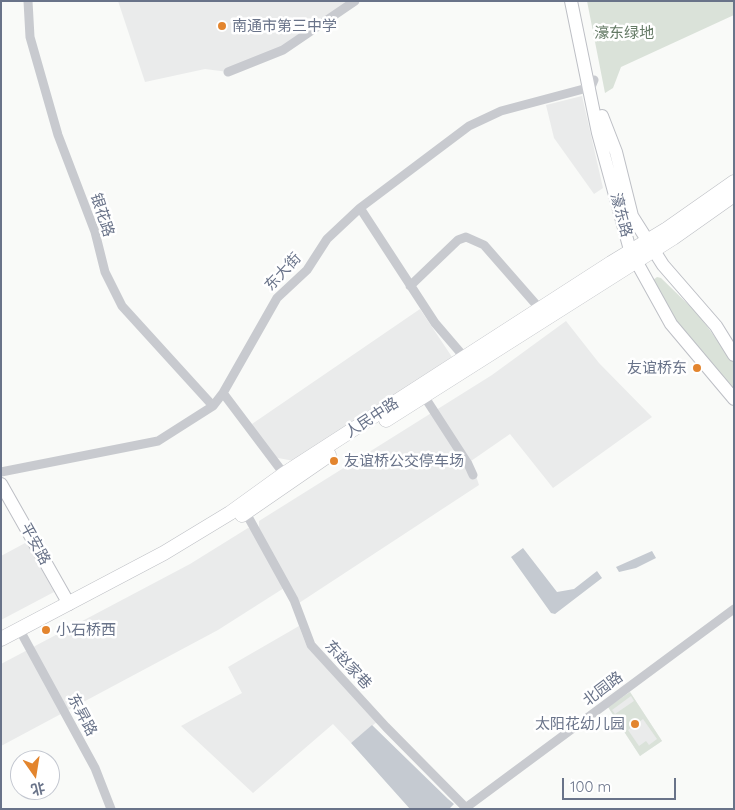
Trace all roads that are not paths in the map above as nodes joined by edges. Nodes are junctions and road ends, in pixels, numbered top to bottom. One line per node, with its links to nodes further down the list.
1 (28, 1): 19 (street, 银花路)
2 (354, 1): 5 (street)
3 (571, 1): 6 (main road, 濠东路)
4 (578, 1): 6 (main road, 濠东路)
5 (228, 72)
6 (591, 84): 9 (street, 东大街); 10 (main road, 濠东路); 11 (main road, 濠东路)
7 (734, 182): 10 (main road, 人民中路)
8 (734, 195): 10 (main road, 人民中路)
9 (360, 208): 12 (street); 16 (street, 东大街)
10 (650, 245): 11 (main road, 人民中路); 14 (main road, 濠东路)
11 (633, 256): 13 (main road, 人民中路); 17 (main road, 人民中路); 18 (main road, 濠东路)
12 (410, 286): 13 (street); 15 (street)
13 (540, 309): 15 (main road, 人民中路)
14 (734, 354)
15 (465, 358): 21 (main road, 人民中路)
16 (223, 393): 19 (street, 东大街); 21 (street)
17 (424, 396): 22 (street); 24 (main road, 人民中路)
18 (734, 399)
19 (213, 406): 20 (street, 东大街)
20 (1, 472)
21 (284, 474): 25 (main road, 人民中路)
22 (473, 475)
23 (1, 484): 25 (main road, 平安路)
24 (246, 513): 27 (main road, 人民中路); 30 (street, 东赵家巷)
25 (69, 604): 28 (main road, 人民中路)
26 (734, 609): 30 (street, 北园路)
27 (23, 636): 29 (main road, 人民中路); 31 (street, 东昇路)
28 (1, 639)
29 (1, 648)
30 (466, 808)
31 (111, 809)

